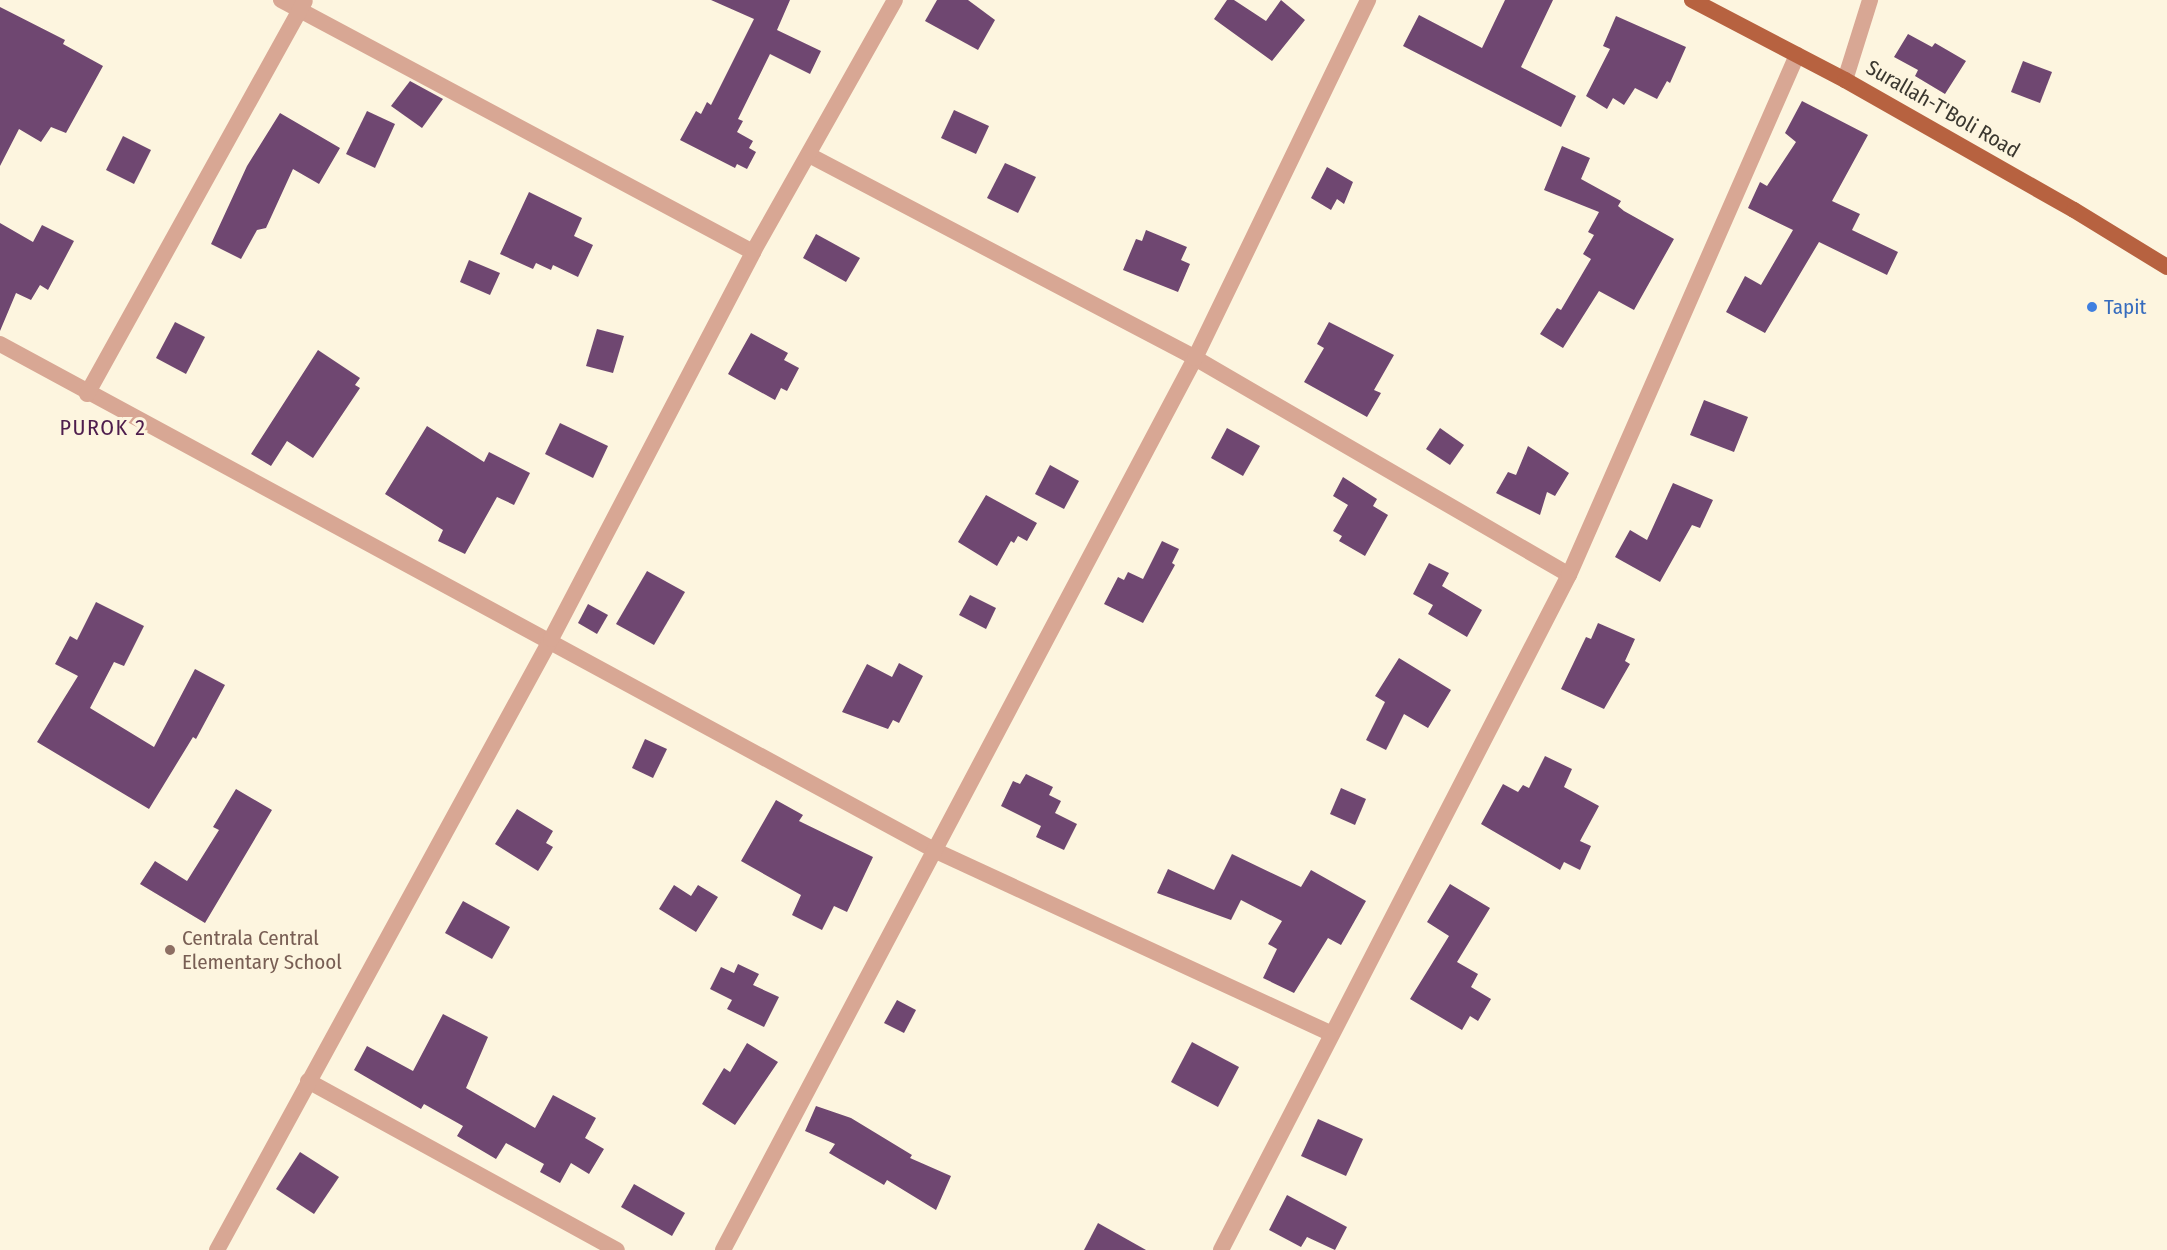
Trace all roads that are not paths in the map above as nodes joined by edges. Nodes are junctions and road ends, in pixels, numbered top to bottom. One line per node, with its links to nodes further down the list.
1 (282, 0): 6 (street)
2 (895, 0): 9 (street)
3 (1368, 0): 13 (street)
4 (1692, 0): 7 (main road, Surallah-T'Boli Road)
5 (1870, 0): 8 (street)
6 (302, 5): 10 (street); 14 (street)
7 (1797, 55): 8 (main road, Surallah-T'Boli Road); 15 (street)
8 (1845, 80): 11 (main road, Surallah-T'Boli Road)
9 (809, 155): 10 (street); 13 (street)
10 (753, 252): 16 (street)
11 (2167, 267)
12 (0, 344): 14 (street)
13 (1195, 358): 15 (street); 17 (street)
14 (87, 394): 16 (street)
15 (1569, 574): 18 (street)
16 (551, 639): 17 (street); 19 (street)
17 (936, 851): 18 (street); 22 (street)
18 (1332, 1034): 23 (street)
19 (308, 1081): 20 (street); 21 (street)
20 (217, 1250)
21 (617, 1250)
22 (723, 1250)
23 (1221, 1250)

